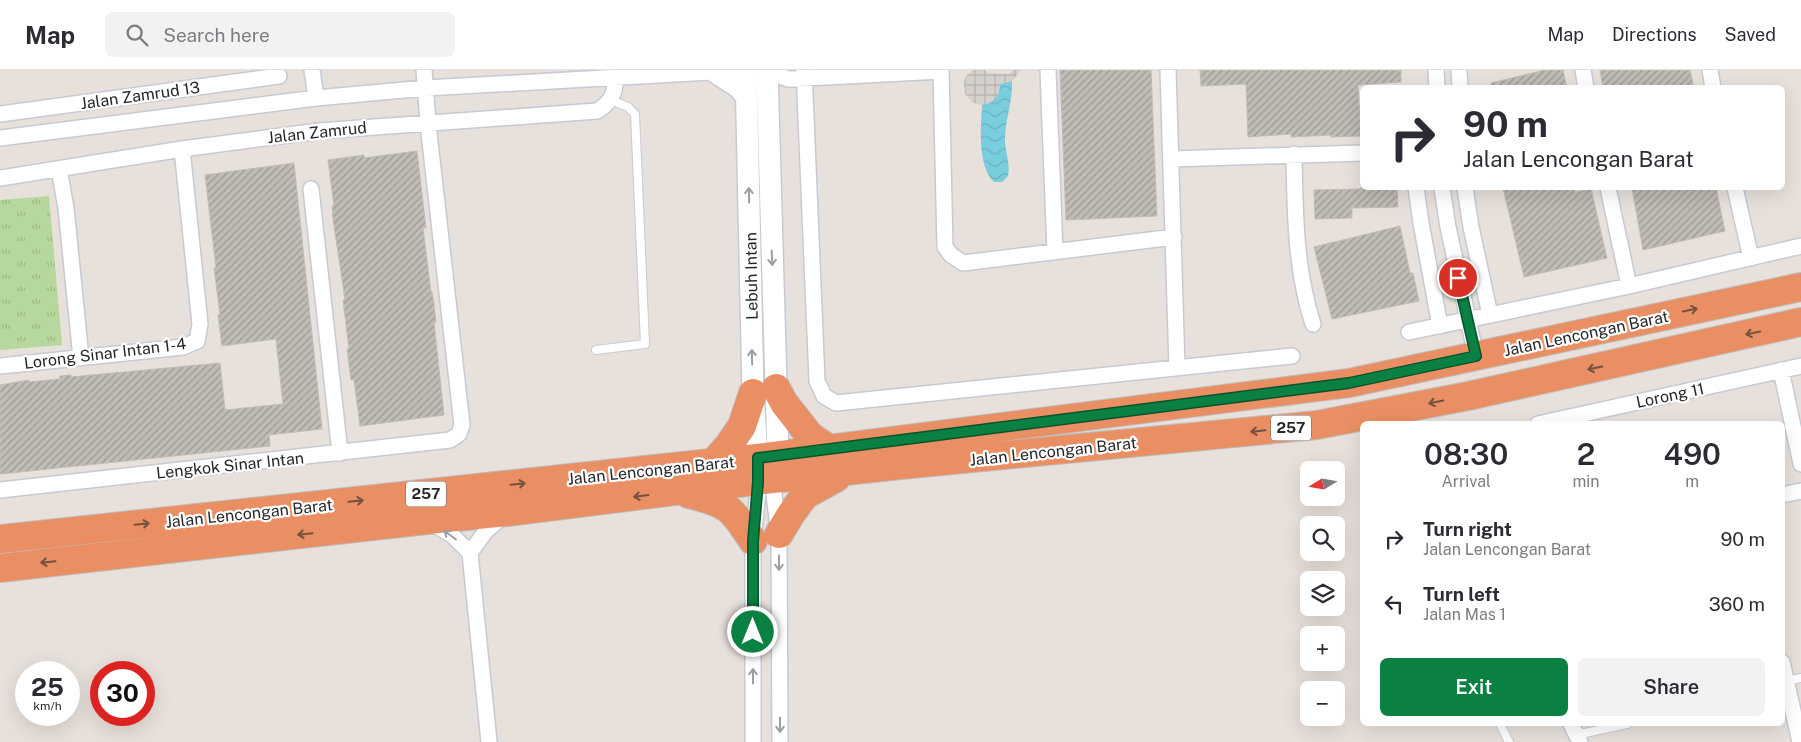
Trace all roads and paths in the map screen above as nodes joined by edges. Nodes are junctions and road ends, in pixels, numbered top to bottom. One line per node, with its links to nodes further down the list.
1 (312, 70): 26 (street)
2 (424, 70): 24 (street)
3 (746, 70): 13 (street); 25 (main road, Lebuh Intan)
4 (767, 70): 29 (main road, Lebuh Intan)
5 (773, 70): 19 (street)
6 (941, 70): 14 (street); 47 (street)
7 (1048, 70): 47 (street)
8 (1168, 70): 36 (street)
9 (1436, 70): 20 (street)
10 (1459, 70): 21 (street)
11 (1583, 70): 22 (street)
12 (1710, 70): 23 (street)
13 (717, 71): 18 (street); 25 (main road)
14 (872, 72): 16 (street)
15 (279, 73): 28 (street); 30 (street, Jalan Zamrud 13)
16 (805, 74): 19 (street); 63 (street)
17 (542, 76): 18 (street); 24 (street)
18 (615, 78): 27 (street)
19 (788, 79): 29 (street)
20 (1437, 85)
21 (1460, 85)
22 (1586, 85)
23 (1712, 85)
24 (426, 88): 26 (street); 31 (street)
25 (747, 97): 65 (main road, Lebuh Intan, one-way to 25)
26 (316, 98): 28 (street)
27 (611, 100): 31 (street, Jalan Zamrud); 57 (lane)
28 (282, 102): 32 (street)
29 (768, 104): 65 (main road, Lebuh Intan, one-way to 65)
30 (0, 114)
31 (428, 124): 33 (street, Jalan Zamrud); 69 (street, Lengkok Sinar Intan)
32 (0, 138)
33 (182, 149): 37 (street, Jalan Zamrud); 60 (street, Lorong Sinar Intan 1-4)
34 (1360, 153): 35 (street)
35 (1294, 154): 36 (street); 54 (street)
36 (1172, 159): 45 (street)
37 (59, 169): 38 (street, Jalan Zamrud); 60 (street)
38 (0, 178)
39 (312, 189): 69 (street)
40 (1416, 190): 55 (street)
41 (1442, 190): 52 (street)
42 (1465, 190): 51 (street)
43 (1608, 190): 49 (street)
44 (1735, 190): 48 (street)
45 (1174, 237): 47 (street); 63 (street)
46 (1801, 246): 48 (street)
47 (1054, 252)
48 (1752, 258): 49 (street)
49 (1629, 286): 51 (street)
50 (1801, 287): 59 (highway, Jalan Lencongan Barat / 257, one-way to 50)
51 (1490, 315): 52 (street)
52 (1467, 320): 55 (street); 59 (street)
53 (1801, 322): 73 (highway, Jalan Lencongan Barat / 257, one-way to 73)
54 (1312, 324)
55 (1440, 326): 56 (street)
56 (1410, 332)
57 (596, 350)
58 (1292, 356): 63 (street)
59 (1476, 356): 68 (highway, Jalan Lencongan Barat / 257)
60 (81, 358): 61 (street, Lorong Sinar Intan 1-4)
61 (0, 366)
62 (1801, 366): 64 (street, Lorong 11)
63 (1177, 368)
64 (1781, 370): 66 (street, Lorong 11); 67 (street)
65 (765, 390): 68 (highway); 70 (highway); 72 (main road, Lebuh Intan)
66 (1576, 420)
67 (1794, 431): 71 (street)
68 (829, 449): 72 (highway, Jalan Lencongan Barat / 257)
69 (340, 453): 74 (street, Lengkok Sinar Intan)
70 (713, 463): 72 (highway, Jalan Lencongan Barat / 257); 81 (highway, Jalan Lencongan Barat / 257, one-way to 70)
71 (1801, 464)
72 (767, 469): 73 (highway, Jalan Lencongan Barat / 257); 75 (highway, Jalan Lencongan Barat / 257); 80 (street); 82 (street)
73 (851, 471): 80 (highway)
74 (0, 490)
75 (680, 491): 78 (highway, Jalan Lencongan Barat / 257, one-way to 78); 82 (highway)
76 (1801, 491): 77 (street)
77 (1785, 494)
78 (507, 512): 79 (highway, Jalan Lencongan Barat / 257); 83 (street)
79 (427, 520): 83 (street, one-way to 79); 84 (highway, Jalan Lencongan Barat / 257, one-way to 84)
80 (779, 534): 92 (street, one-way to 92)
81 (0, 539)
82 (753, 541): 91 (street, one-way to 82)
83 (470, 553): 90 (street)
84 (0, 568)
85 (1785, 670): 86 (street)
86 (1790, 684): 94 (street)
87 (1501, 726): 93 (lane)
88 (1617, 726): 89 (lane)
89 (1576, 734)
90 (489, 742)
91 (753, 742)
92 (780, 742)
93 (1509, 742)
94 (1800, 742)

